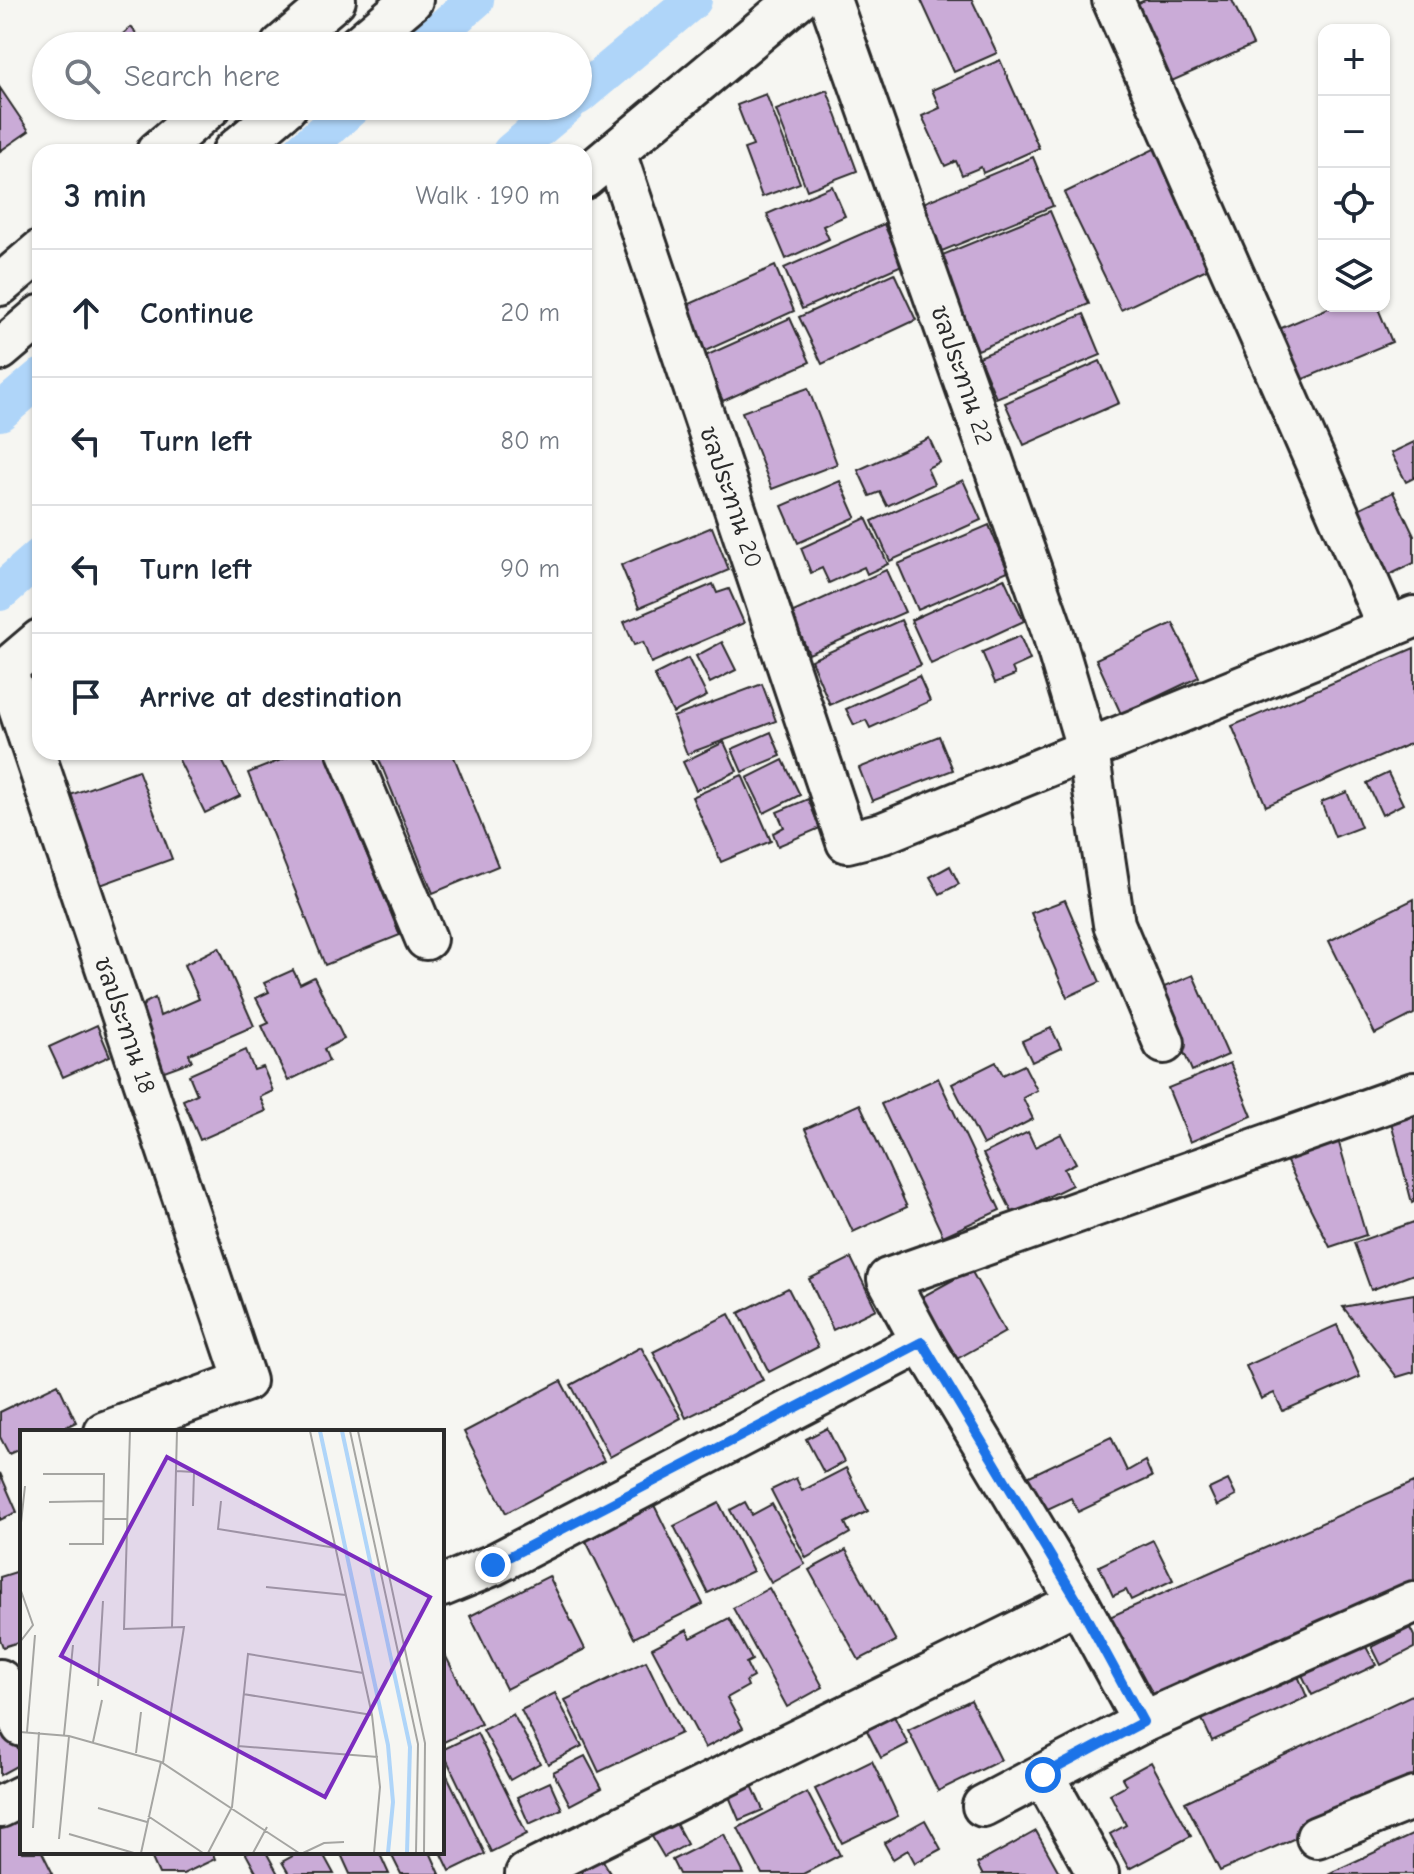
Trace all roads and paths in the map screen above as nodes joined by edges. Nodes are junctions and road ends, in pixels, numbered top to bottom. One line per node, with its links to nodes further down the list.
1 (335, 0): 6 (street)
2 (412, 0): 7 (street)
3 (797, 0): 12 (street)
4 (830, 0): 21 (street, ชลประทาน 22)
5 (1113, 0): 18 (street)
6 (297, 32)
7 (374, 32)
8 (195, 120): 10 (street)
9 (271, 120): 11 (street)
10 (166, 144)
11 (242, 144)
12 (615, 152): 13 (street); 21 (street, ชลประทาน 20)
13 (592, 171)
14 (32, 258): 15 (street)
15 (0, 285)
16 (32, 323): 17 (street)
17 (0, 350)
18 (1401, 622): 21 (street)
19 (32, 647): 20 (street)
20 (3, 672): 22 (street, ชลประทาน 18)
21 (1088, 751): 26 (street, ชลประทาน 22)
22 (32, 757)
23 (33, 760): 29 (street, ชลประทาน 18)
24 (351, 760): 25 (street)
25 (426, 939)
26 (1164, 1043)
27 (1414, 1093): 28 (street)
28 (922, 1342): 30 (street); 31 (street)
29 (110, 1430)
30 (444, 1585)
31 (1078, 1602): 36 (street); 43 (street)
32 (1414, 1602): 36 (street)
33 (20, 1666): 34 (street)
34 (0, 1678): 35 (street)
35 (20, 1722)
36 (1143, 1722): 37 (street)
37 (1043, 1775): 40 (street); 44 (street)
38 (20, 1797): 41 (street)
39 (1414, 1798): 42 (street)
40 (983, 1806)
41 (0, 1807)
42 (1317, 1837)
43 (526, 1874)
44 (1098, 1874)

